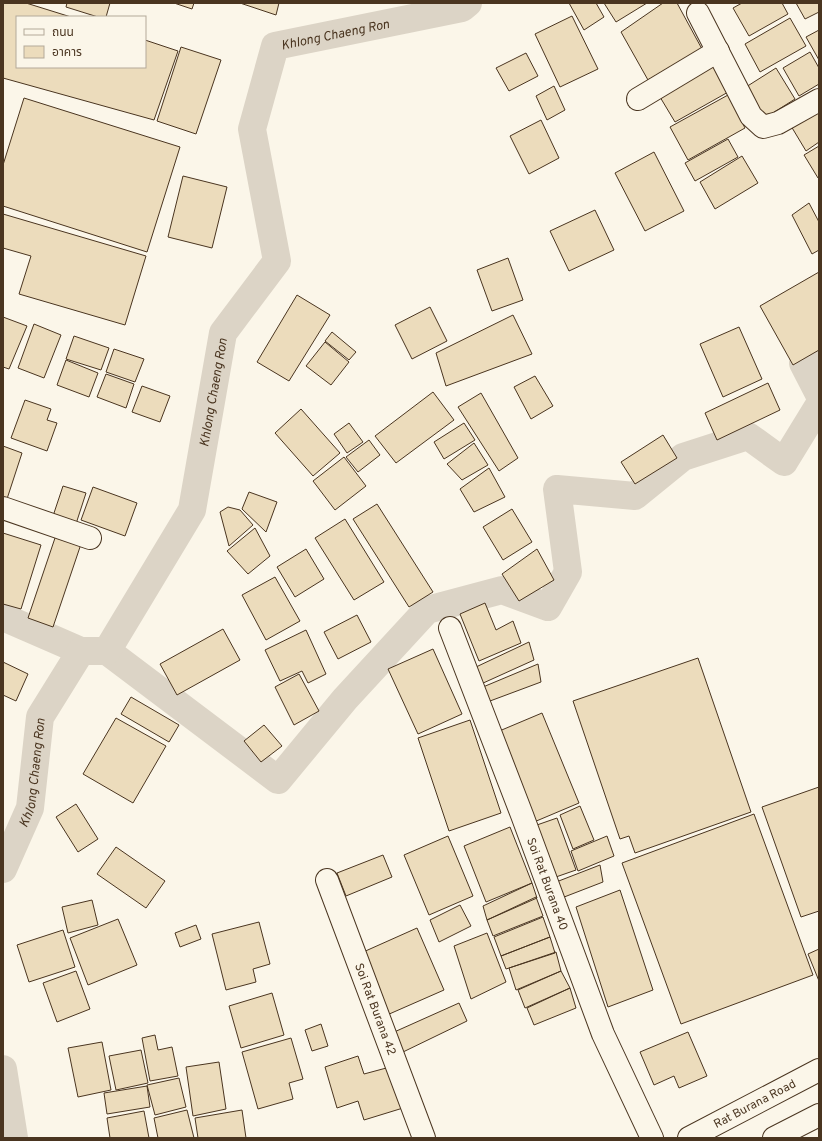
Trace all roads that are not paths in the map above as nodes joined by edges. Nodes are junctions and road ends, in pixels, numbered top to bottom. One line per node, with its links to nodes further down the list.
1 (698, 13): 2 (street)
2 (718, 51): 3 (street); 4 (street)
3 (638, 99)
4 (819, 100)
5 (3, 508): 6 (street)
6 (90, 538)
7 (450, 628): 12 (street, Soi Rat Burana 40)
8 (327, 880): 11 (street, Soi Rat Burana 42)
9 (819, 1070): 13 (street, Rat Burana Road)
10 (819, 1115): 14 (street)
11 (424, 1138)
12 (652, 1138)
13 (689, 1138)
14 (774, 1138)

